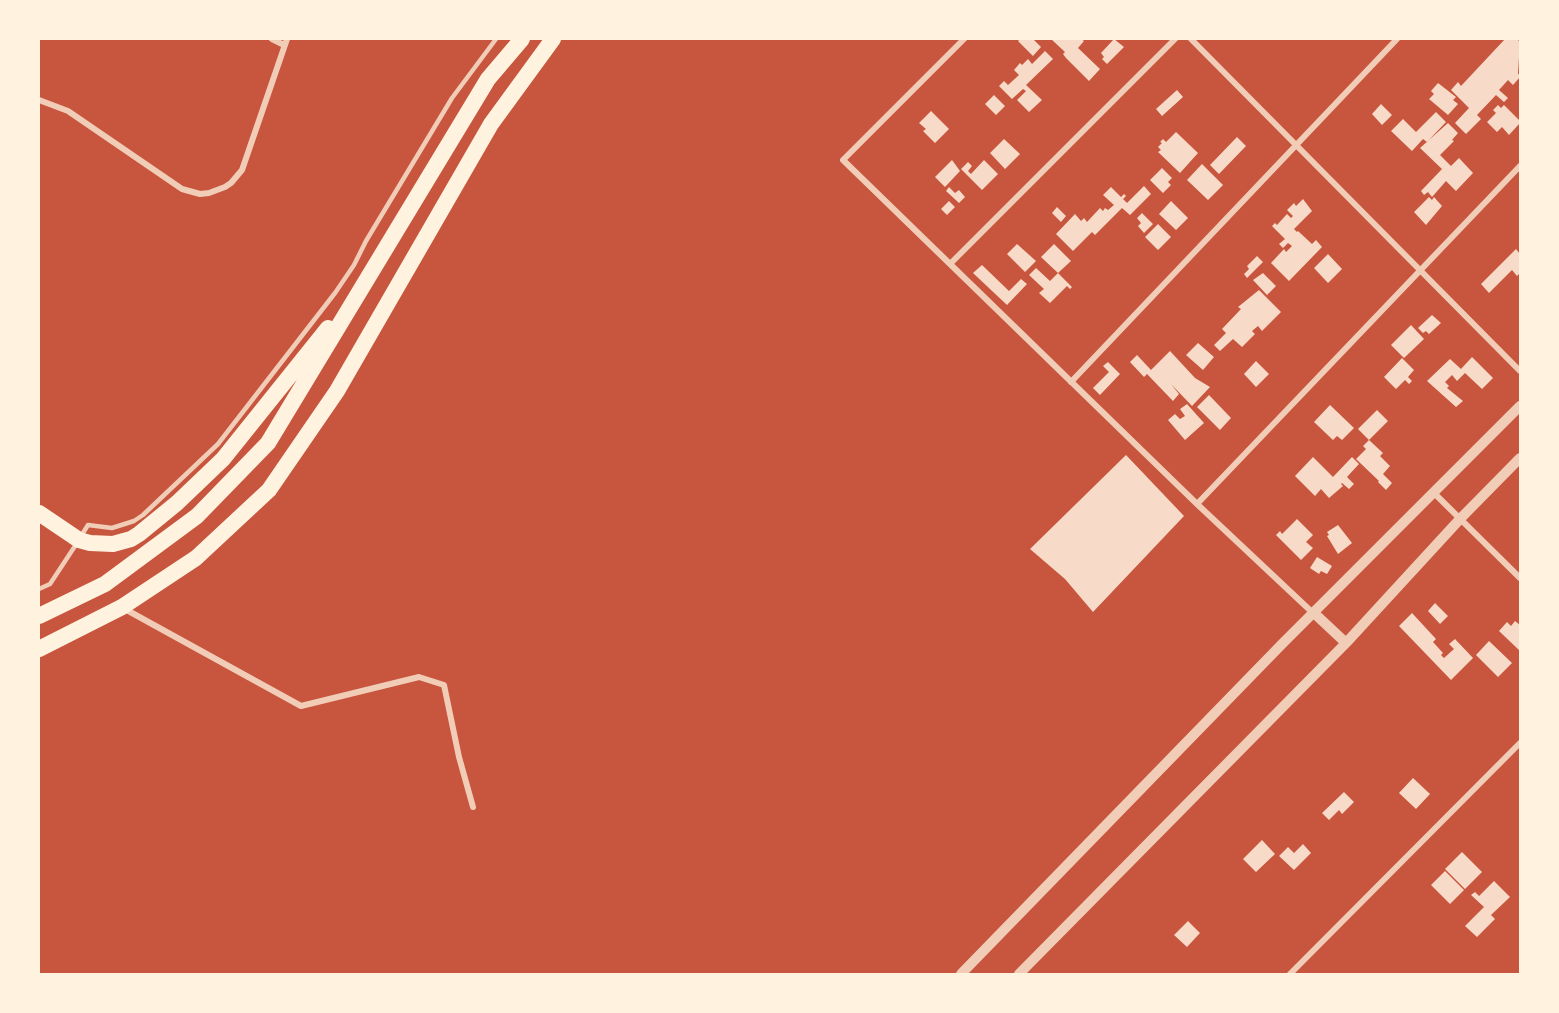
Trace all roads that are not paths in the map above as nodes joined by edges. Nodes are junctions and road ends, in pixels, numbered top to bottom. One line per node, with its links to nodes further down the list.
1 (272, 39): 9 (street)
2 (496, 39): 24 (lane)
3 (522, 39): 15 (highway)
4 (553, 39): 27 (highway)
5 (964, 39): 13 (street)
6 (1174, 39): 13 (street)
7 (1191, 39): 11 (street)
8 (1397, 39): 11 (street)
9 (285, 42): 10 (street)
10 (39, 100)
11 (1296, 144): 14 (street); 17 (street)
12 (1520, 166): 14 (street)
13 (950, 264): 17 (street)
14 (1420, 270): 16 (street); 21 (street)
15 (370, 276): 24 (highway); 29 (highway)
16 (1520, 371)
17 (1071, 382): 21 (street)
18 (1520, 406): 20 (street)
19 (1520, 458): 23 (street)
20 (1434, 493): 23 (street); 28 (street)
21 (1197, 504): 28 (street)
22 (39, 513): 24 (highway)
23 (1460, 519): 25 (street); 30 (street)
24 (79, 540): 26 (lane)
25 (1520, 578)
26 (39, 589)
27 (122, 607): 31 (highway); 33 (street)
28 (1314, 613): 30 (street); 34 (street)
29 (39, 616)
30 (1346, 643): 35 (street)
31 (39, 649)
32 (1520, 743): 36 (street)
33 (473, 807)
34 (961, 974)
35 (1020, 974)
36 (1290, 974)

